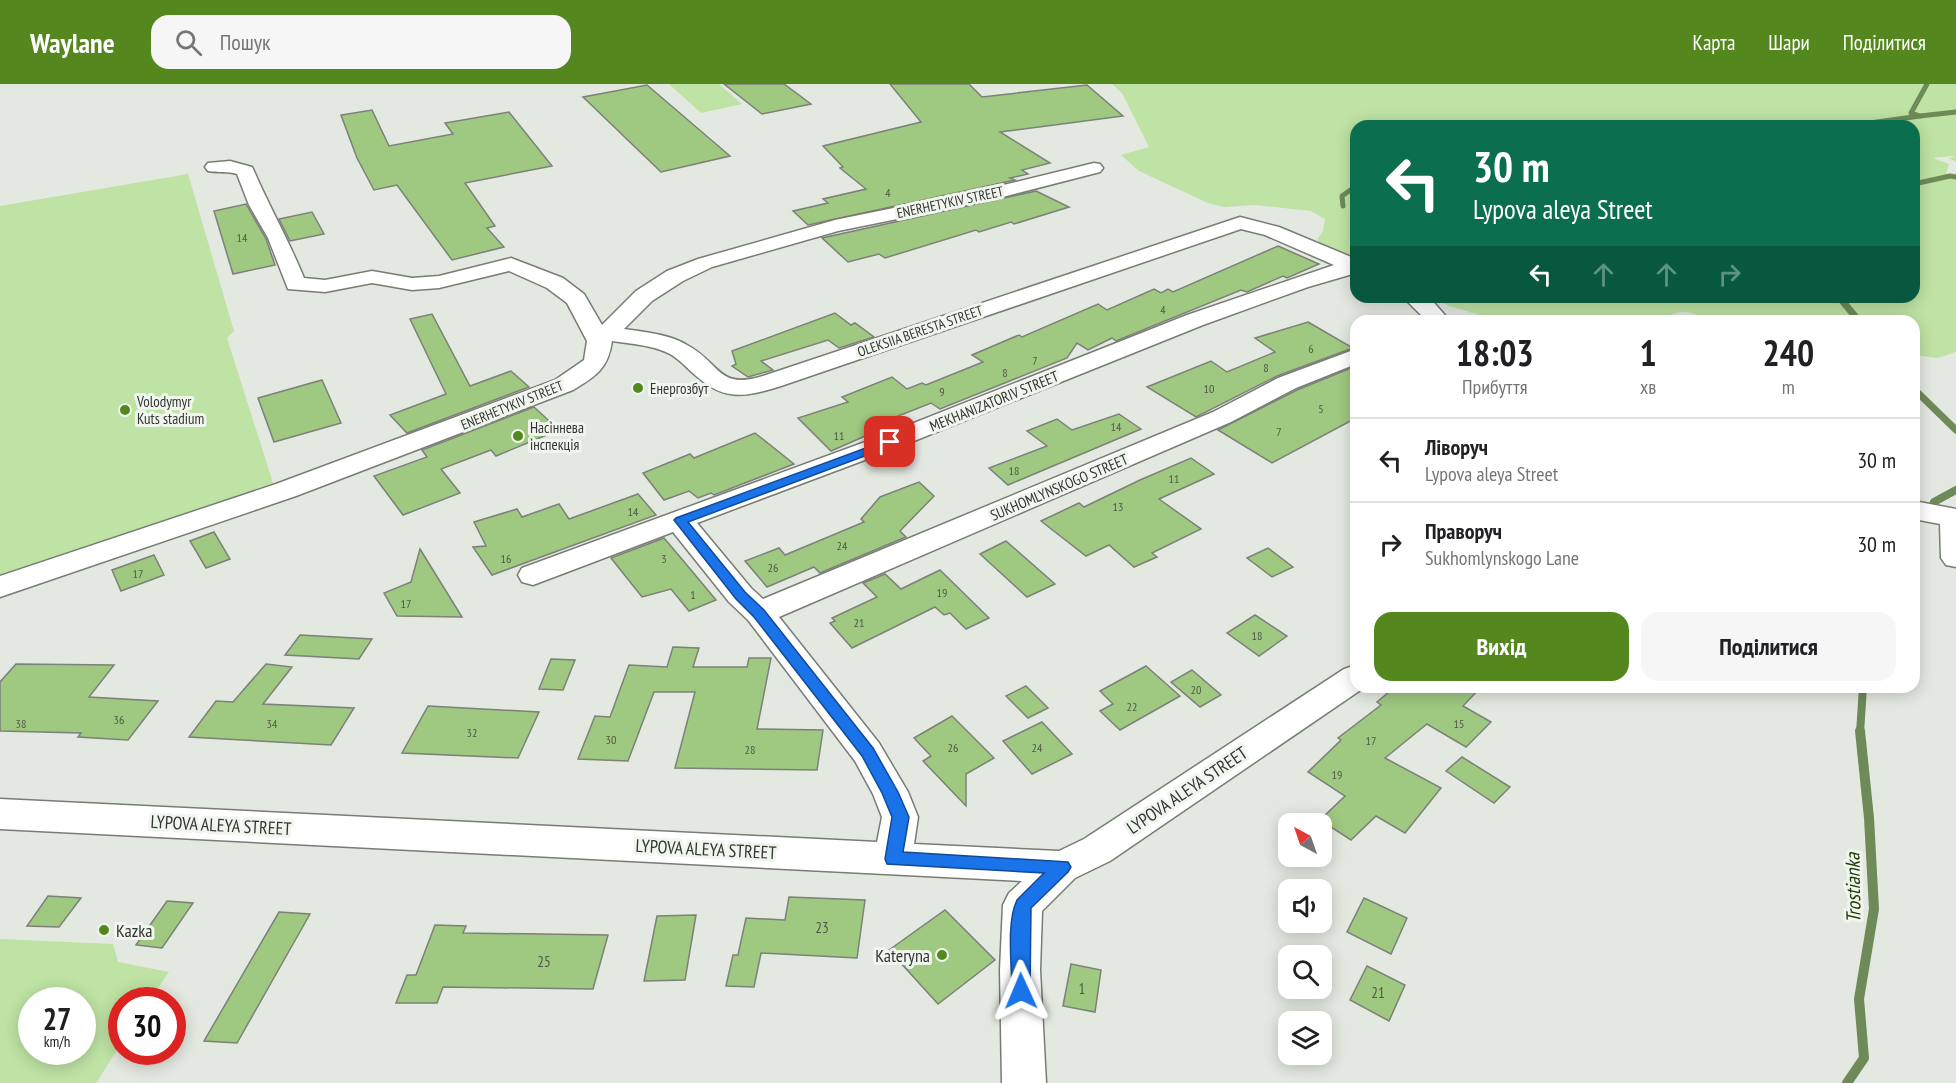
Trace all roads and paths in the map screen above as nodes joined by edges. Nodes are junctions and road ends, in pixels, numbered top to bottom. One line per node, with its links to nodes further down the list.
1 (214, 167): 7 (street)
2 (1094, 168): 7 (street, ENERHETYKIV STREET)
3 (1350, 265): 7 (street, OLEKSIIA BERESTA STREET)
4 (1350, 269): 11 (street, MEKHANIZATORIV STREET)
5 (1423, 303): 6 (street)
6 (1434, 315)
7 (603, 338): 14 (street, ENERHETYKIV STREET)
8 (1350, 358): 15 (street, SUKHOMLYNSKOGO STREET)
9 (1920, 511): 10 (street)
10 (1955, 518): 12 (street)
11 (680, 520): 13 (street, MEKHANIZATORIV STREET); 15 (street)
12 (1956, 558)
13 (533, 575)
14 (0, 587)
15 (759, 613): 18 (street)
16 (1350, 681): 19 (street, LYPOVA ALEYA STREET)
17 (0, 814): 18 (street, LYPOVA ALEYA STREET)
18 (893, 859): 19 (street, LYPOVA ALEYA STREET)
19 (1062, 867): 20 (street)
20 (1024, 1083)

